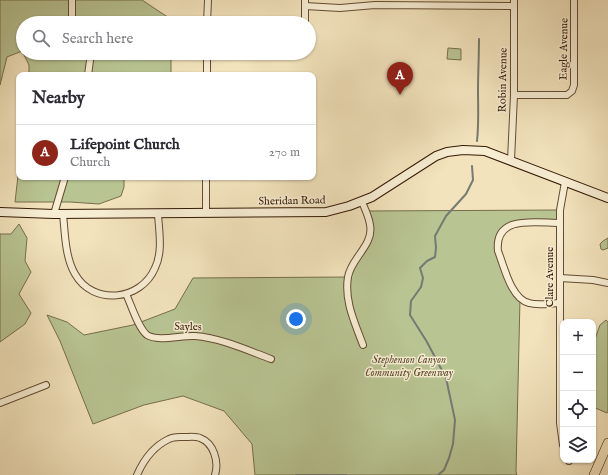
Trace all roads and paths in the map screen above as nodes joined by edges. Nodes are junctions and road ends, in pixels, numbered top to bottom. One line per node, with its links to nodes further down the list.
1 (72, 0): 8 (street)
2 (208, 0): 9 (street)
3 (574, 0): 15 (street, Eagle Avenue)
4 (375, 2): 5 (street); 6 (street)
5 (305, 3): 10 (street)
6 (444, 3): 7 (street)
7 (514, 3): 15 (street, Robin Avenue)
8 (72, 16)
9 (207, 16)
10 (305, 16)
11 (90, 60): 13 (street)
12 (207, 60): 14 (street)
13 (88, 72)
14 (207, 72)
15 (514, 96): 16 (street, Robin Avenue)
16 (511, 160): 19 (main road, Sheridan Road); 21 (main road, Sheridan Road)
17 (65, 180): 24 (street)
18 (206, 180): 23 (street)
19 (565, 182): 20 (main road, Sheridan Road); 26 (street, Clare Avenue)
20 (608, 198)
21 (362, 202): 23 (main road, Sheridan Road); 31 (street)
22 (0, 212): 24 (main road, Sheridan Road)
23 (206, 213): 25 (main road, Sheridan Road)
24 (58, 214): 25 (main road, Sheridan Road); 29 (street)
25 (158, 214): 29 (street)
26 (560, 223): 27 (street, Clare Avenue); 30 (street)
27 (560, 278): 28 (street); 30 (street, Clare Avenue)
28 (608, 283)
29 (126, 294): 32 (street, Sayles)
30 (560, 303): 35 (street, Clare Avenue)
31 (363, 345)
32 (271, 360)
33 (46, 385): 34 (street)
34 (0, 403)
35 (561, 427)
36 (608, 443): 39 (main road)
37 (138, 475): 38 (street)
38 (214, 475)
39 (594, 475)

